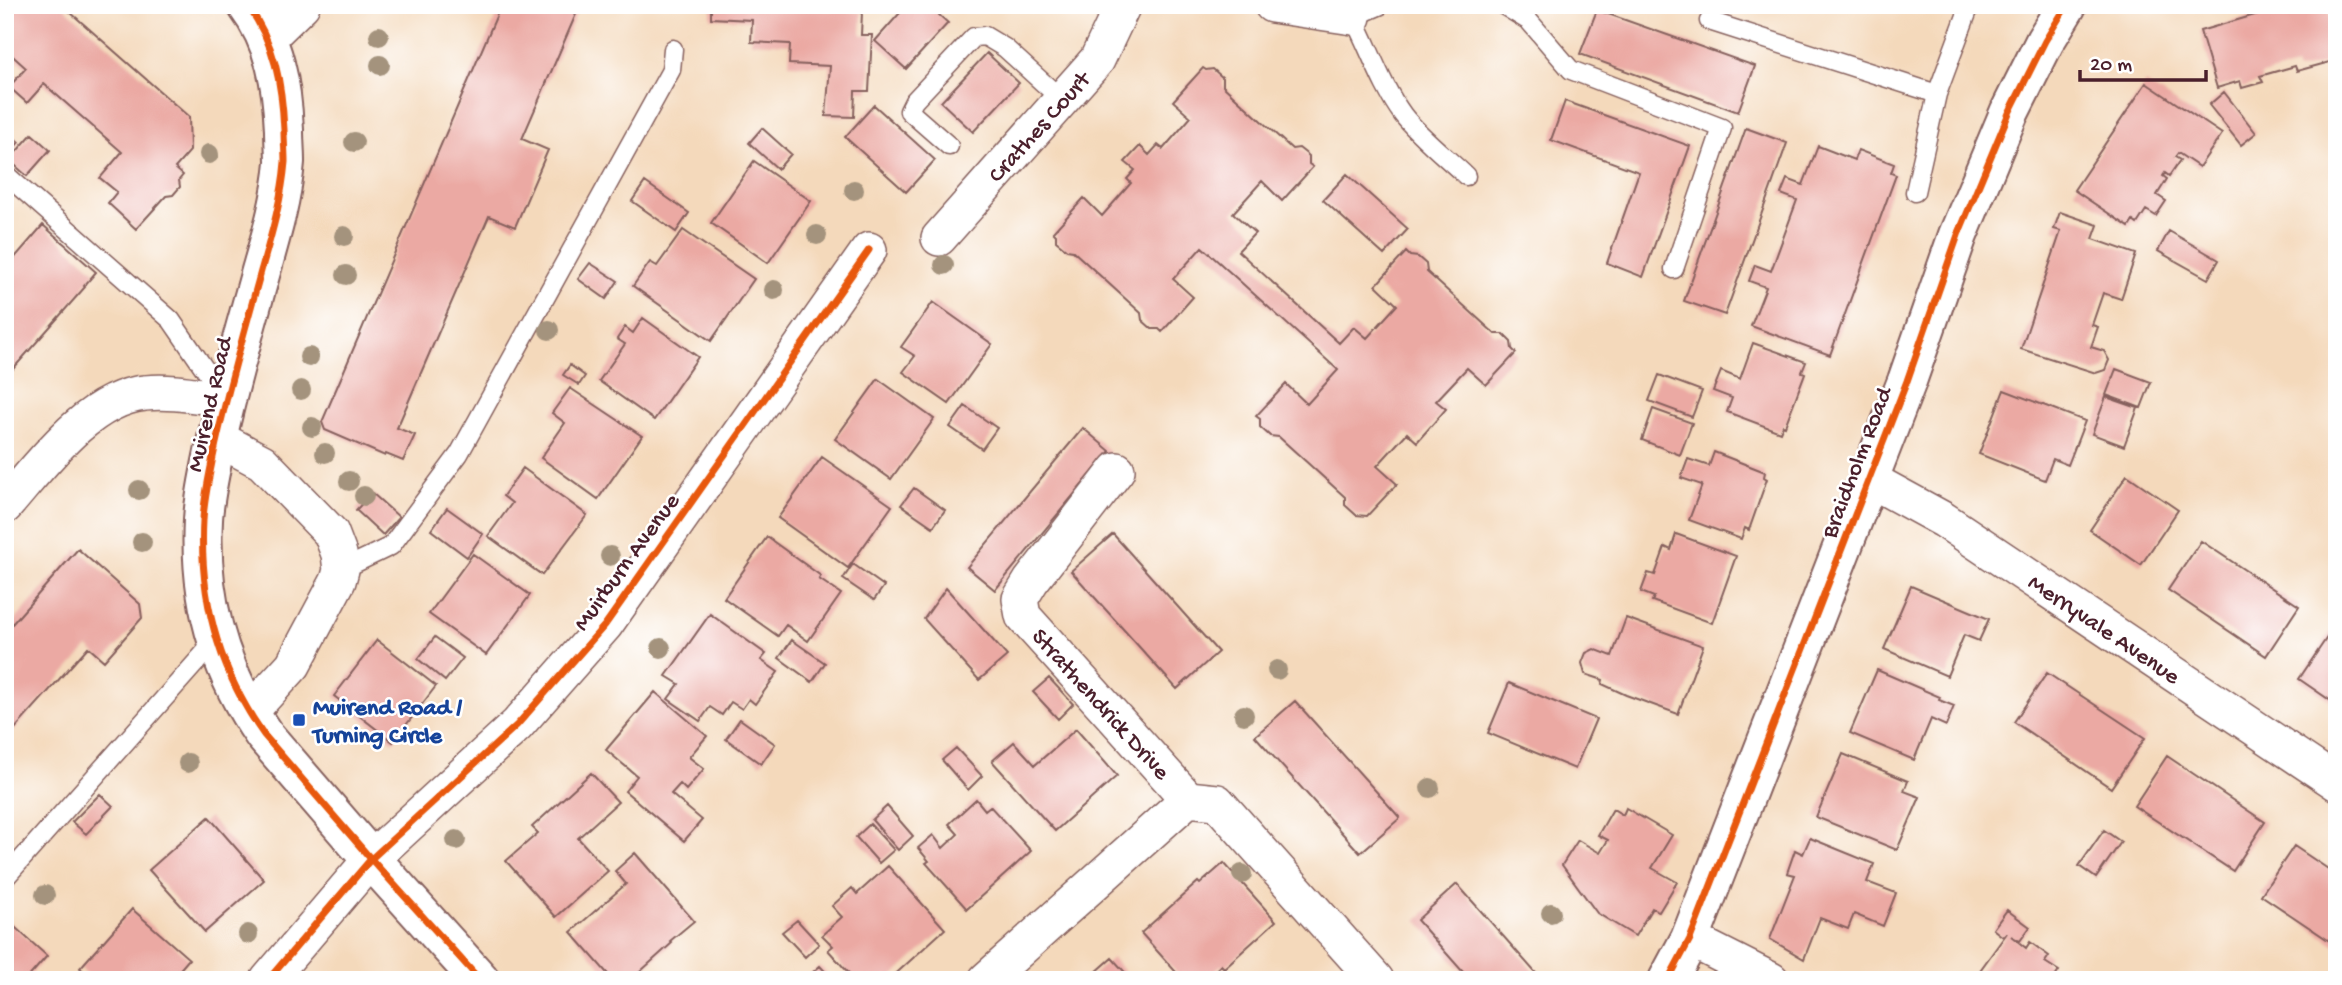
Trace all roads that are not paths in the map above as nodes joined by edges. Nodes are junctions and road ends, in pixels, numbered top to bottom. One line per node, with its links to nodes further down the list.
1 (247, 5): 10 (street, Muirend Road)
2 (302, 5): 10 (street)
3 (1123, 5): 13 (street, Crathes Court)
4 (1272, 5): 8 (street)
5 (1503, 5): 20 (lane)
6 (1970, 5): 12 (lane)
7 (2067, 5): 24 (street, Braidholm Road)
8 (1367, 11): 16 (lane)
9 (1709, 21): 12 (lane)
10 (267, 40): 21 (street, Muirend Road)
11 (673, 49): 26 (lane)
12 (1937, 94): 17 (lane)
13 (1062, 100): 14 (lane); 18 (street, Crathes Court)
14 (949, 146)
15 (5, 174): 21 (lane)
16 (1466, 176)
17 (1914, 192)
18 (939, 238)
19 (869, 250): 31 (street, Muirburn Avenue)
20 (1674, 269)
21 (225, 399): 22 (street, Muirend Road); 25 (street)
22 (217, 438): 26 (street, Muirend Road); 27 (street, Muirend Road)
23 (1118, 470): 30 (street, Strathendrick Drive)
24 (1869, 479): 29 (street, Merryvale Avenue); 33 (street, Braidholm Road)
25 (5, 506)
26 (341, 570): 28 (street)
27 (216, 640): 28 (street, Muirend Road); 32 (lane)
28 (248, 713): 31 (street, Muirend Road)
29 (2337, 783)
30 (1188, 799): 36 (street, Strathendrick Drive); 37 (street, Strathendrick Drive)
31 (371, 859): 34 (street, Muirburn Avenue); 35 (street, Muirend Road)
32 (5, 878)
33 (1690, 939): 38 (street, Braidholm Road); 39 (street)
34 (268, 980)
35 (480, 980)
36 (986, 980)
37 (1376, 980)
38 (1668, 980)
39 (1771, 980)

